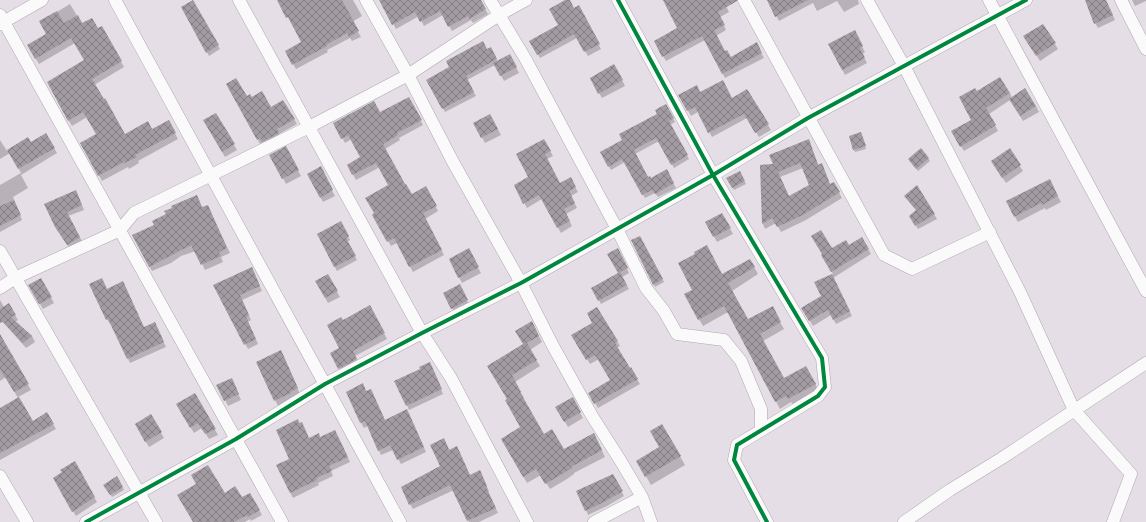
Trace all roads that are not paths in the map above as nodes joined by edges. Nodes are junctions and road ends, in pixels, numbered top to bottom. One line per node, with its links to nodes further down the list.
1 (42, 0): 15 (street)
2 (116, 0): 21 (street)
3 (240, 0): 20 (street)
4 (366, 0): 18 (street)
5 (490, 0): 13 (street)
6 (526, 0): 13 (street)
7 (618, 0): 22 (street)
8 (744, 0): 19 (street)
9 (867, 0): 17 (street)
10 (989, 0): 14 (street)
11 (1026, 0): 14 (street)
12 (1121, 0): 16 (street)
13 (499, 15): 18 (street); 23 (street)
14 (998, 16): 17 (street); 30 (street)
15 (1, 20): 24 (street)
16 (1146, 49)
17 (904, 66): 19 (street); 25 (street)
18 (408, 75): 20 (street); 28 (street)
19 (808, 118): 22 (street); 25 (street)
20 (309, 126): 21 (street); 31 (street)
21 (211, 175): 24 (street); 33 (street)
22 (713, 175): 23 (street); 35 (street)
23 (617, 229): 28 (street); 35 (street)
24 (120, 230): 27 (street); 36 (street)
25 (990, 232): 34 (street)
26 (0, 252): 27 (street)
27 (15, 278): 29 (street); 38 (street)
28 (521, 283): 31 (street); 39 (street)
29 (0, 288)
30 (1146, 291)
31 (422, 333): 33 (street); 45 (street)
32 (1146, 363): 34 (street)
33 (325, 384): 36 (street); 44 (street)
34 (1074, 410): 49 (street); 50 (street)
35 (762, 430): 48 (street)
36 (236, 439): 38 (street); 43 (street)
37 (0, 476): 40 (street)
38 (140, 492): 41 (street); 42 (street)
39 (642, 497): 46 (street); 47 (street)
40 (28, 522)
41 (86, 522)
42 (156, 522)
43 (282, 522)
44 (400, 522)
45 (527, 522)
46 (594, 522)
47 (651, 522)
48 (766, 522)
49 (904, 522)
50 (1113, 522)

